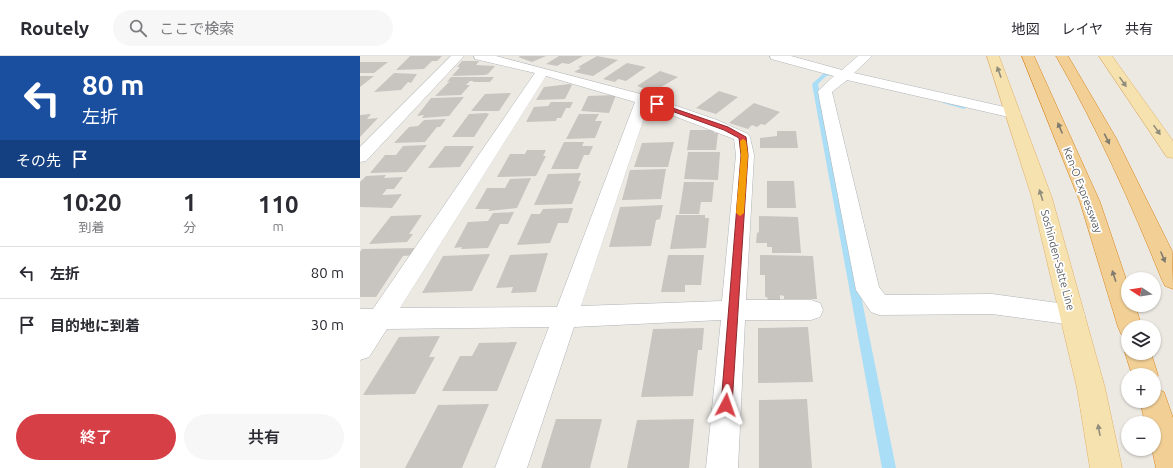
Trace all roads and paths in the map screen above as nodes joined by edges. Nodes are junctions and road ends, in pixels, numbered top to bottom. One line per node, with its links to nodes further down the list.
1 (458, 56): 14 (street)
2 (480, 56): 9 (street)
3 (776, 56): 10 (street)
4 (866, 56): 10 (street)
5 (993, 56): 12 (main road, Soshinden-Satte Line, one-way to 5)
6 (1028, 56): 21 (highway, Ken-O Expressway, one-way to 6)
7 (1062, 56): 15 (highway, one-way to 15)
8 (1105, 56): 13 (main road, one-way to 13)
9 (543, 71): 11 (street); 20 (street)
10 (845, 75): 12 (street); 18 (street)
11 (643, 99): 16 (street); 19 (street)
12 (1014, 112): 18 (main road, Soshinden-Satte Line, one-way to 12)
13 (1173, 153)
14 (360, 157)
15 (1173, 280)
16 (733, 310): 17 (street); 19 (street); 25 (street)
17 (811, 310)
18 (1073, 315): 26 (main road, Soshinden-Satte Line, one-way to 18)
19 (565, 317): 20 (street); 24 (street)
20 (370, 318): 22 (street)
21 (1128, 320)
22 (360, 349)
23 (1156, 408): 27 (highway)
24 (511, 468)
25 (722, 468)
26 (1106, 468)
27 (1172, 468)

